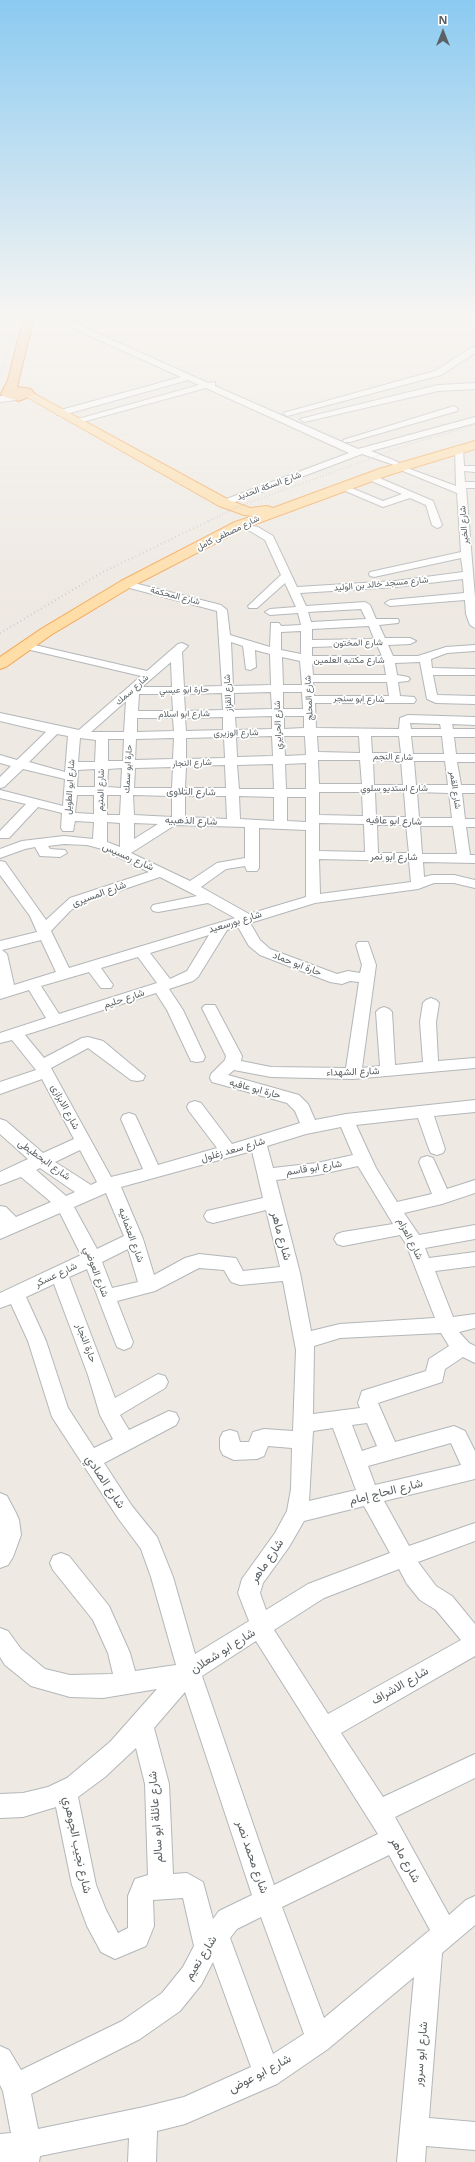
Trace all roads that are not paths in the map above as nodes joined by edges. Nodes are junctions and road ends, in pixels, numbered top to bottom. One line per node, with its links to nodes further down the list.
1 (52, 417): 28 (main road)
2 (67, 417): 10 (main road)
3 (90, 417): 10 (street)
4 (283, 417): 15 (street)
5 (296, 417): 8 (street)
6 (316, 417): 8 (street)
7 (412, 417): 11 (street)
8 (303, 420): 11 (street)
9 (473, 420): 15 (street, شارع السكة الحديد)
10 (75, 421): 25 (main road)
11 (347, 440): 15 (street)
12 (475, 440): 18 (main road, شارع مصطفى كامل)
13 (475, 445): 14 (main road, شارع مصطفى كامل)
14 (458, 449): 16 (street, شارع الخير); 18 (main road, شارع مصطفى كامل)
15 (363, 451): 18 (street); 25 (street, شارع السكة الحديد)
16 (460, 468): 17 (street); 22 (street, شارع الخير)
17 (475, 469)
18 (398, 470): 19 (main road, شارع مصطفى كامل); 22 (street); 27 (main road, شارع مصطفى كامل)
19 (370, 477): 21 (main road, شارع مصطفى كامل); 23 (street)
20 (475, 485): 22 (street)
21 (341, 487): 23 (street); 27 (main road, شارع مصطفى كامل)
22 (461, 488): 24 (street, شارع الخير)
23 (411, 494): 31 (street)
24 (463, 502): 26 (street); 29 (street, شارع الخير)
25 (224, 503): 27 (main road)
26 (475, 503)
27 (265, 513): 28 (main road, شارع مصطفى كامل)
28 (238, 520): 35 (street, شارع المحلج); 37 (main road, شارع مصطفى كامل); 58 (main road, شارع مصطفى كامل)
29 (464, 521): 30 (street); 32 (street, شارع الخير)
30 (475, 521)
31 (438, 525)
32 (470, 540): 33 (street, شارع الخير)
33 (470, 559): 34 (street); 36 (street, شارع الخير)
34 (374, 574)
35 (287, 575): 38 (street, شارع المحلج); 41 (street)
36 (467, 575): 38 (street, شارع مسجد خالد بن الوليد); 39 (street, شارع الخير)
37 (126, 584): 43 (street, شارع المحكمة); 55 (main road, شارع مصطفى كامل)
38 (294, 590): 42 (street, شارع المحلج)
39 (471, 590): 40 (street); 45 (street, شارع الخير)
40 (390, 603)
41 (253, 606)
42 (302, 609): 44 (street); 47 (street); 49 (street, شارع المحلج)
43 (222, 611): 50 (street, شارع القزاز)
44 (270, 612)
45 (473, 614): 48 (street, شارع الخير)
46 (394, 621): 47 (street)
47 (373, 622): 49 (street); 52 (street)
48 (475, 625)
49 (307, 627): 54 (street, شارع المحلج); 57 (street, شارع الحرايري)
50 (225, 637): 53 (street, شارع مكتبه العلمين); 73 (street, شارع القزاز)
51 (410, 641): 52 (street, شارع المختون)
52 (381, 643): 54 (street, شارع المختون); 62 (street)
53 (249, 644): 57 (street, شارع مكتبه العلمين); 64 (street)
54 (307, 644): 60 (street, شارع المحلج)
55 (26, 646): 63 (main road, شارع مصطفى كامل); 67 (street)
56 (475, 648): 59 (street, شارع مكتبه العلمين)
57 (275, 652): 60 (street, شارع مكتبه العلمين); 71 (street, شارع الحرايري)
58 (0, 654)
59 (424, 658): 62 (street, شارع مكتبه العلمين); 65 (street)
60 (306, 659): 61 (street, شارع مكتبه العلمين); 72 (street, شارع المحلج)
61 (348, 660): 62 (street, شارع مكتبه العلمين); 68 (street)
62 (389, 660): 69 (street)
63 (0, 664)
64 (250, 667)
65 (427, 672): 66 (street); 79 (street)
66 (475, 672)
67 (149, 675): 74 (street, شارع سمك); 75 (street, شارع سمك)
68 (350, 678): 69 (street); 72 (street); 76 (street)
69 (392, 679): 70 (street); 77 (street)
70 (404, 679)
71 (277, 688): 72 (street, حارة ابو عيسي); 73 (street, حارة ابو عيسي); 81 (street, شارع الحرايري)
72 (308, 688): 76 (street, شارع ابو سنجر); 80 (street, شارع المحلج)
73 (228, 689): 75 (street, حارة ابو عيسي); 83 (street, شارع القزاز)
74 (133, 690): 75 (street, حارة ابو عيسي); 84 (street, حارة ابو سمك); 95 (street, شارع سمك)
75 (178, 690): 82 (street)
76 (352, 699): 77 (street, شارع ابو سنجر)
77 (395, 700): 78 (street, شارع ابو سنجر)
78 (410, 700)
79 (475, 700)
80 (309, 712): 81 (street, شارع ابو اسلام); 90 (street, شارع المحلج)
81 (278, 713): 83 (street, شارع ابو اسلام); 89 (street, شارع الحرايري)
82 (179, 714): 83 (street, شارع ابو اسلام); 84 (street, شارع ابو اسلام); 96 (street)
83 (229, 714): 93 (street, شارع القزاز)
84 (131, 715): 97 (street, حارة ابو سمك)
85 (0, 717): 88 (street, شارع الوزيرى)
86 (475, 721): 87 (street)
87 (446, 727): 92 (street, شارع الوزيرى); 94 (street, شارع الوزيرى); 102 (street, شارع القمر)
88 (54, 730): 95 (street, شارع الوزيرى); 108 (street)
89 (278, 732): 90 (street, شارع الوزيرى); 93 (street, شارع الوزيرى); 105 (street, شارع الحرايري)
90 (311, 732): 91 (street, شارع الوزيرى); 101 (street, شارع المحلج)
91 (365, 732): 92 (street, شارع الوزيرى); 99 (street)
92 (405, 732): 100 (street)
93 (230, 733): 96 (street, شارع الوزيرى); 106 (street, شارع القزاز)
94 (475, 733)
95 (77, 734): 98 (street, شارع الوزيرى); 111 (street, شارع ابو الطويل)
96 (180, 734): 97 (street, شارع الوزيرى); 107 (street)
97 (130, 735): 98 (street, شارع الوزيرى); 109 (street, حارة ابو سمك)
98 (102, 736): 110 (street, شارع المتيم)
99 (366, 757): 100 (street, شارع النجم); 101 (street, شارع النجم); 113 (street)
100 (407, 757): 102 (street, شارع النجم); 114 (street)
101 (312, 758): 105 (street, شارع النجار); 117 (street, شارع المحلج)
102 (450, 758): 103 (street, شارع النجم); 115 (street, شارع القمر)
103 (475, 758)
104 (0, 759): 108 (street, شارع النجار)
105 (279, 760): 106 (street, شارع النجار); 123 (street, شارع الحرايري)
106 (232, 762): 107 (street, شارع النجار); 122 (street, شارع القزاز)
107 (180, 763): 109 (street, شارع النجار); 121 (street)
108 (20, 764): 111 (street, شارع النجار); 112 (street)
109 (128, 764): 110 (street, شارع النجار); 120 (street, حارة ابو سمك)
110 (101, 765): 111 (street, شارع النجار); 119 (street, شارع المتيم)
111 (71, 772): 118 (street, شارع ابو الطويل)
112 (0, 784)
113 (368, 788): 114 (street, شارع استديو سلوي); 117 (street, شارع استديو سلوي); 129 (street)
114 (409, 788): 115 (street, شارع استديو سلوي); 131 (street)
115 (454, 789): 116 (street, شارع استديو سلوي); 134 (street, شارع القمر)
116 (475, 789)
117 (313, 790): 123 (street, شارع التلاوى); 132 (street, شارع المحلج)
118 (70, 791): 119 (street, شارع التلاوى); 126 (street, شارع ابو الطويل)
119 (101, 791): 120 (street, شارع التلاوى); 127 (street, شارع المتيم)
120 (127, 791): 121 (street, شارع التلاوى); 128 (street, حارة ابو سمك)
121 (179, 792): 122 (street, شارع التلاوى); 130 (street)
122 (233, 792): 123 (street, شارع التلاوى); 133 (street, شارع القزاز)
123 (280, 793): 137 (street, شارع الحرايري)
124 (0, 794): 125 (street, شارع الذهبيه)
125 (35, 803): 126 (street, شارع الذهبيه); 138 (street)
126 (68, 814): 127 (street, شارع الذهبيه); 139 (street, شارع ابو الطويل)
127 (100, 818): 128 (street, شارع الذهبيه); 141 (street, شارع المتيم)
128 (127, 819): 130 (street, شارع الذهبيه); 142 (street, حارة ابو سمك)
129 (370, 820): 131 (street, شارع ابو عافيه); 132 (street, شارع ابو عافيه); 146 (street)
130 (175, 821): 133 (street, شارع الذهبيه); 142 (street)
131 (412, 821): 134 (street, شارع ابو عافيه); 147 (street)
132 (313, 822): 137 (street, شارع الذهبيه); 145 (street, شارع المحلج)
133 (234, 823): 136 (street, شارع الذهبيه)
134 (459, 823): 135 (street, شارع ابو عافيه); 148 (street, شارع القمر)
135 (475, 823)
136 (252, 824): 137 (street, شارع الذهبيه); 153 (street)
137 (282, 824)
138 (2, 835): 140 (street)
139 (67, 840): 140 (street, شارع رمسيس); 141 (street, شارع رمسيس)
140 (36, 843): 143 (street); 144 (street, شارع رمسيس)
141 (100, 845): 142 (street, شارع رمسيس)
142 (124, 851): 150 (street, شارع رمسيس)
143 (60, 853)
144 (0, 854)
145 (313, 855): 146 (street, شارع ابو نمر); 155 (street, شارع المحلج)
146 (372, 857): 147 (street, شارع ابو نمر)
147 (415, 858): 148 (street, شارع ابو نمر); 152 (street)
148 (469, 859)
149 (0, 865): 159 (street)
150 (162, 872): 153 (street, شارع رمسيس); 159 (street, شارع المسيرى)
151 (475, 884): 152 (street, شارع بورسعيد)
152 (418, 885): 155 (street, شارع بورسعيد)
153 (191, 887): 154 (street, شارع رمسيس)
154 (210, 898): 156 (street); 157 (street, شارع رمسيس)
155 (313, 899): 157 (street, شارع بورسعيد)
156 (158, 908)
157 (244, 919): 158 (street, شارع بورسعيد); 166 (street, حارة ابو حماد)
158 (222, 926): 162 (street, شارع بورسعيد); 169 (street, شارع حليم)
159 (45, 932): 161 (street); 165 (street)
160 (363, 945): 166 (street)
161 (0, 946)
162 (141, 951): 164 (street, شارع بورسعيد); 169 (street)
163 (0, 954): 170 (street)
164 (92, 966): 165 (street, شارع بورسعيد); 168 (street)
165 (65, 975): 167 (street, شارع بورسعيد)
166 (367, 978): 182 (street)
167 (32, 984): 170 (street, شارع بورسعيد); 174 (street)
168 (106, 985)
169 (163, 986): 174 (street, شارع حليم); 176 (street)
170 (4, 993)
171 (430, 1003): 179 (street)
172 (210, 1008): 178 (street, حارة ابو عافيه)
173 (384, 1012): 181 (street)
174 (55, 1020): 175 (street, شارع حليم)
175 (8, 1036): 180 (street, شارع الابزازى)
176 (197, 1057)
177 (475, 1063): 179 (street, شارع الشهداء)
178 (230, 1064): 182 (street, شارع الشهداء); 191 (street, حارة ابو عافيه)
179 (430, 1067): 181 (street, شارع الشهداء)
180 (44, 1069): 183 (street); 184 (street); 192 (street, شارع الابزازى)
181 (388, 1071): 182 (street, شارع الشهداء)
182 (353, 1074)
183 (137, 1076)
184 (0, 1088)
185 (195, 1107): 195 (street)
186 (474, 1108): 187 (street, شارع سعد زغلول)
187 (424, 1111): 189 (street, شارع سعد زغلول); 194 (street)
188 (129, 1119): 200 (street)
189 (346, 1120): 191 (street, شارع سعد زغلول); 196 (street, شارع العزام)
190 (1, 1127): 197 (street, شارع البحطيطى)
191 (310, 1127): 193 (street, شارع سعد زغلول)
192 (83, 1142): 197 (street); 203 (street, شارع الابزازى)
193 (258, 1143): 195 (street, شارع سعد زغلول); 201 (street, شارع ماهر)
194 (437, 1149)
195 (229, 1152): 200 (street, شارع سعد زغلول)
196 (362, 1159): 201 (street, شارع ابو قاسم); 209 (street, شارع العزام)
197 (41, 1160): 199 (street); 205 (street, شارع البحطيطى)
198 (427, 1162): 206 (street)
199 (23, 1169): 202 (street); 208 (street)
200 (153, 1173): 203 (street, شارع سعد زغلول)
201 (265, 1175): 207 (street, شارع ماهر)
202 (0, 1179)
203 (109, 1184): 205 (street, شارع سعد زغلول); 215 (street, شارع العثمانيه)
204 (475, 1186): 206 (street)
205 (90, 1193): 208 (street, شارع سعد زغلول)
206 (442, 1198): 209 (street)
207 (272, 1202): 211 (street); 220 (street, شارع ماهر)
208 (64, 1204): 212 (street, شارع سعد زغلول); 217 (street, شارع العوضي)
209 (394, 1209): 214 (street, شارع العزام)
210 (0, 1212): 212 (street)
211 (213, 1216)
212 (7, 1229)
213 (475, 1232): 214 (street)
214 (410, 1235): 216 (street); 219 (street, شارع العزام)
215 (134, 1239): 217 (street, شارع عسكر); 222 (street, شارع العثمانيه)
216 (343, 1239)
217 (91, 1258): 221 (street, شارع عسكر); 224 (street, شارع العوضي)
218 (475, 1259): 219 (street)
219 (424, 1266): 226 (street, شارع العزام)
220 (291, 1272): 222 (street); 227 (street, شارع ماهر)
221 (59, 1274): 223 (street, شارع عسكر); 231 (street, حارة النجار)
222 (149, 1286): 224 (street)
223 (8, 1297): 239 (street, شارع الصادي)
224 (106, 1297): 228 (street, شارع العوضي)
225 (475, 1321): 226 (street)
226 (445, 1324): 227 (street); 229 (street, شارع العزام)
227 (304, 1341): 235 (street, شارع ماهر)
228 (124, 1342)
229 (469, 1351): 232 (street)
230 (158, 1382): 231 (street)
231 (110, 1413): 237 (street, حارة النجار)
232 (373, 1414): 234 (street); 238 (street)
233 (169, 1419): 237 (street)
234 (340, 1419): 235 (street); 240 (street)
235 (303, 1433): 236 (street); 244 (street, شارع ماهر)
236 (230, 1438)
237 (125, 1442): 239 (street)
238 (390, 1452): 240 (street); 241 (street)
239 (90, 1460): 252 (street, شارع الصادي)
240 (356, 1461): 242 (street)
241 (474, 1470): 242 (street, شارع الحاج إمام)
242 (370, 1496): 244 (street, شارع الحاج إمام); 247 (street)
243 (0, 1502): 246 (street)
244 (297, 1513): 249 (street, شارع ماهر)
245 (475, 1532): 247 (street, شارع ابو شعلان)
246 (0, 1558)
247 (405, 1558): 249 (street, شارع ابو شعلان); 251 (street)
248 (61, 1563): 253 (street)
249 (261, 1627): 252 (street, شارع ابو شعلان); 255 (street, شارع ماهر)
250 (0, 1638): 253 (street)
251 (475, 1642): 255 (street, شارع الاشراف)
252 (187, 1673): 253 (street); 254 (street, شارع ابو شعلان); 262 (street, شارع محمد نصر)
253 (127, 1682)
254 (141, 1724): 257 (street, شارع ابو شعلان); 261 (street, شارع عائلة ابو سالم)
255 (325, 1729): 259 (street, شارع ماهر)
256 (475, 1766): 259 (street)
257 (65, 1791): 258 (street, شارع ابو شعلان); 261 (street, شارع نجيب الجوهري)
258 (0, 1806)
259 (379, 1812): 260 (street, شارع ماهر)
260 (393, 1840): 262 (street, شارع نعيم); 264 (street, شارع ماهر)
261 (161, 1886): 265 (street, شارع نجيب الجوهري)
262 (266, 1901): 265 (street, شارع نعيم); 266 (street, شارع محمد نصر)
263 (475, 1909): 264 (street, شارع ابو عوض)
264 (438, 1940): 266 (street, شارع ابو عوض); 271 (street, شارع ابو سرور)
265 (211, 1941): 268 (street, شارع نجيب الجوهري); 269 (street, شارع نعيم)
266 (319, 2040): 268 (street, شارع ابو عوض)
267 (0, 2059): 269 (street)
268 (267, 2074): 270 (street, شارع ابو عوض)
269 (16, 2087): 274 (street)
270 (144, 2121): 274 (street, شارع ابو عوض); 275 (street)
271 (414, 2131): 272 (street); 276 (street, شارع ابو سرور)
272 (475, 2136)
273 (0, 2148): 274 (street, شارع ابو عوض)
274 (26, 2153)
275 (142, 2162)
276 (411, 2162)

